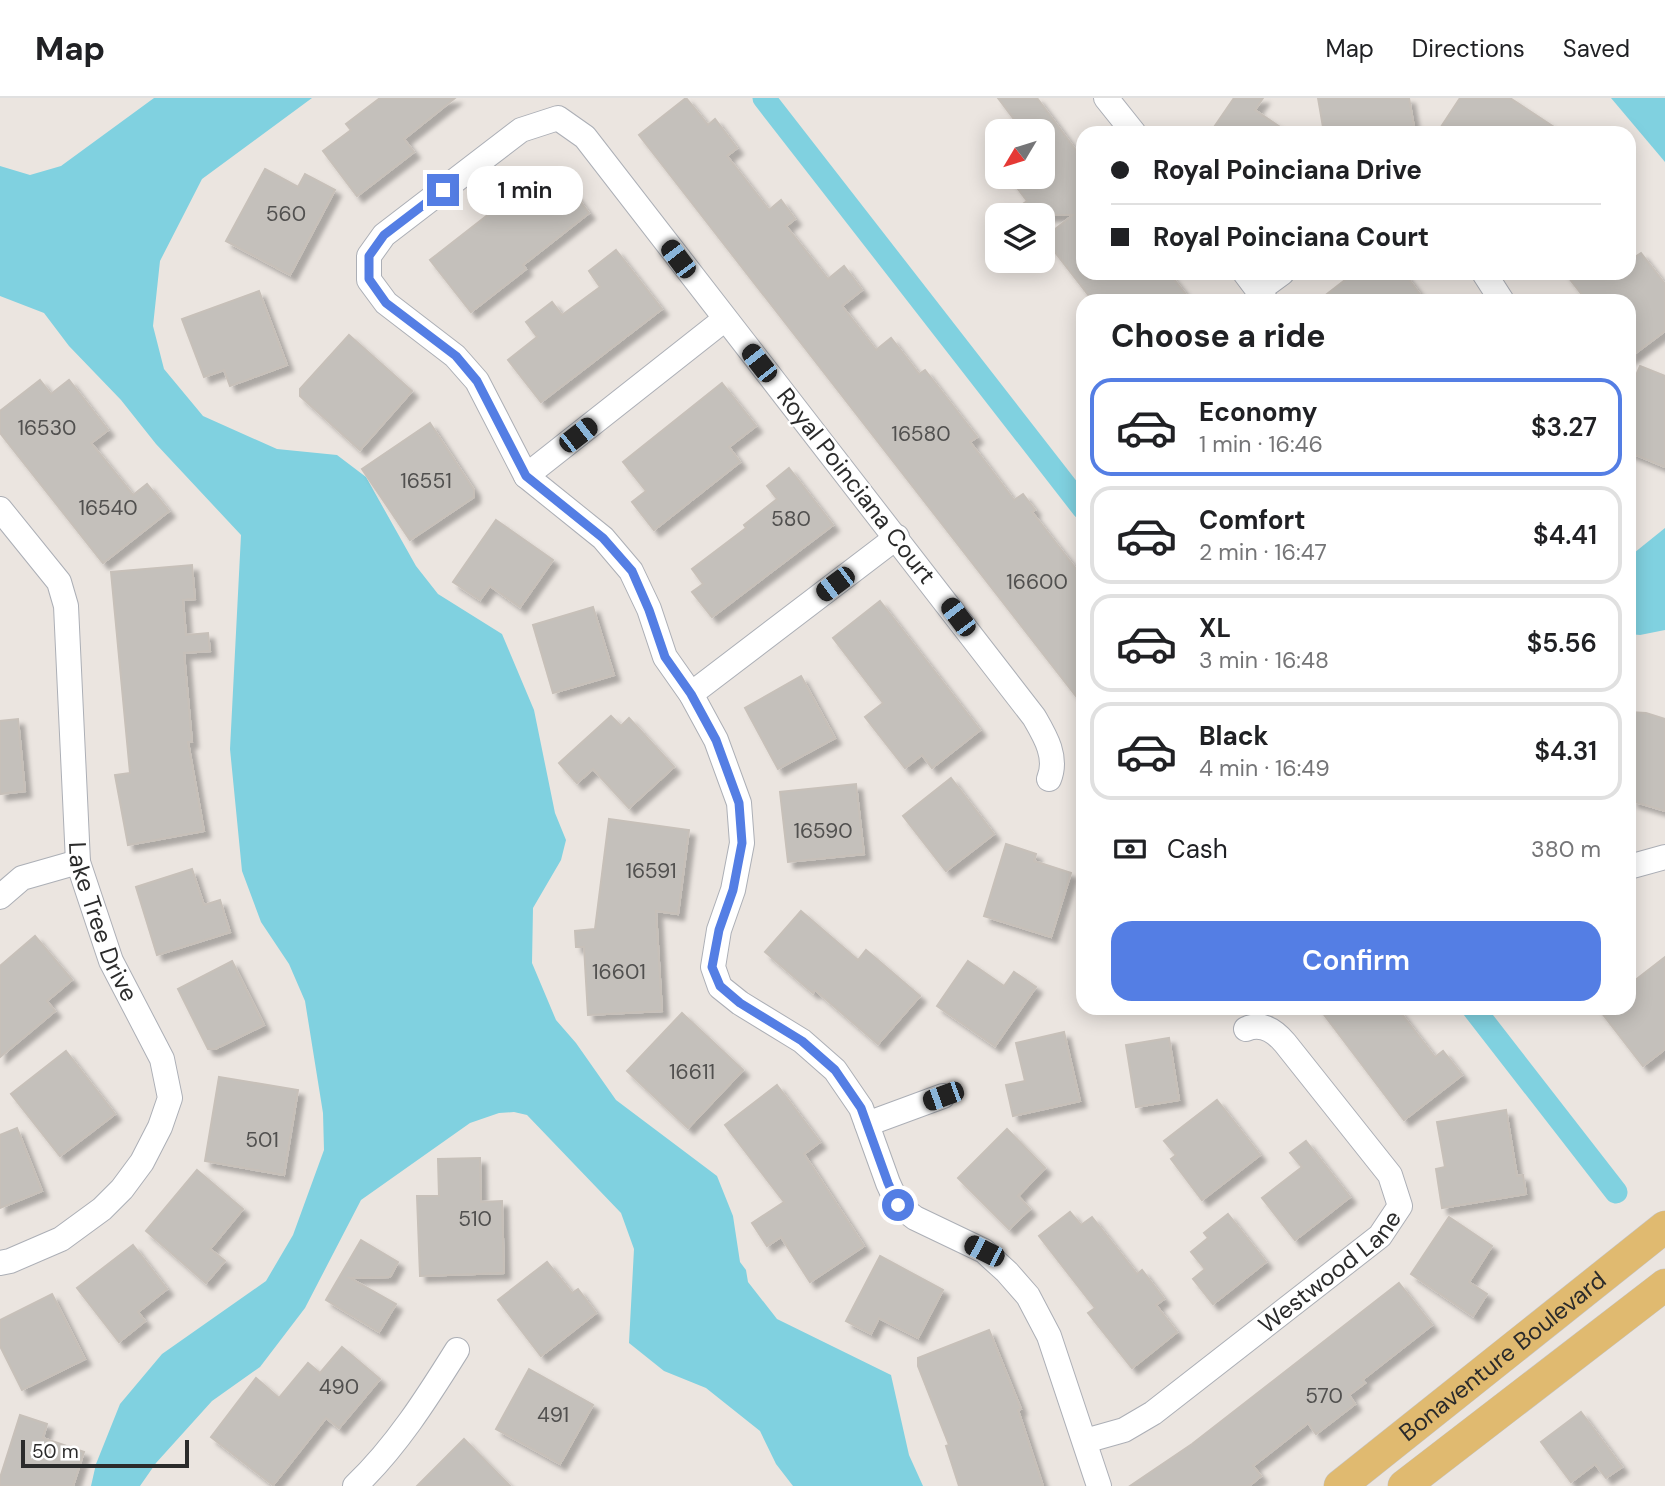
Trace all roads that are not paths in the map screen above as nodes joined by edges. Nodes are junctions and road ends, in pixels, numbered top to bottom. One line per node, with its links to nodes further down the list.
1 (1106, 98): 2 (street)
2 (1128, 126)
3 (725, 319): 4 (street); 4 (street, Royal Poinciana Court); 6 (street, Royal Poinciana Court)
4 (526, 476): 7 (street)
5 (0, 509): 10 (street, Lake Tree Drive)
6 (897, 537): 7 (street); 8 (street, Royal Poinciana Court)
7 (691, 694): 15 (street)
8 (1049, 779)
9 (1665, 858): 11 (street)
10 (78, 862): 12 (street); 17 (street, Lake Tree Drive)
11 (1636, 865)
12 (0, 897)
13 (1246, 1029): 20 (street, Westwood Lane)
14 (943, 1096): 15 (street)
15 (867, 1124): 20 (street)
16 (1665, 1227): 23 (main road, Bonaventure Boulevard)
17 (0, 1263)
18 (1665, 1285): 24 (main road, Bonaventure Boulevard)
19 (457, 1350): 21 (street)
20 (1085, 1441): 22 (street)
21 (355, 1486)
22 (1099, 1486)
23 (1340, 1486)
24 (1404, 1486)

